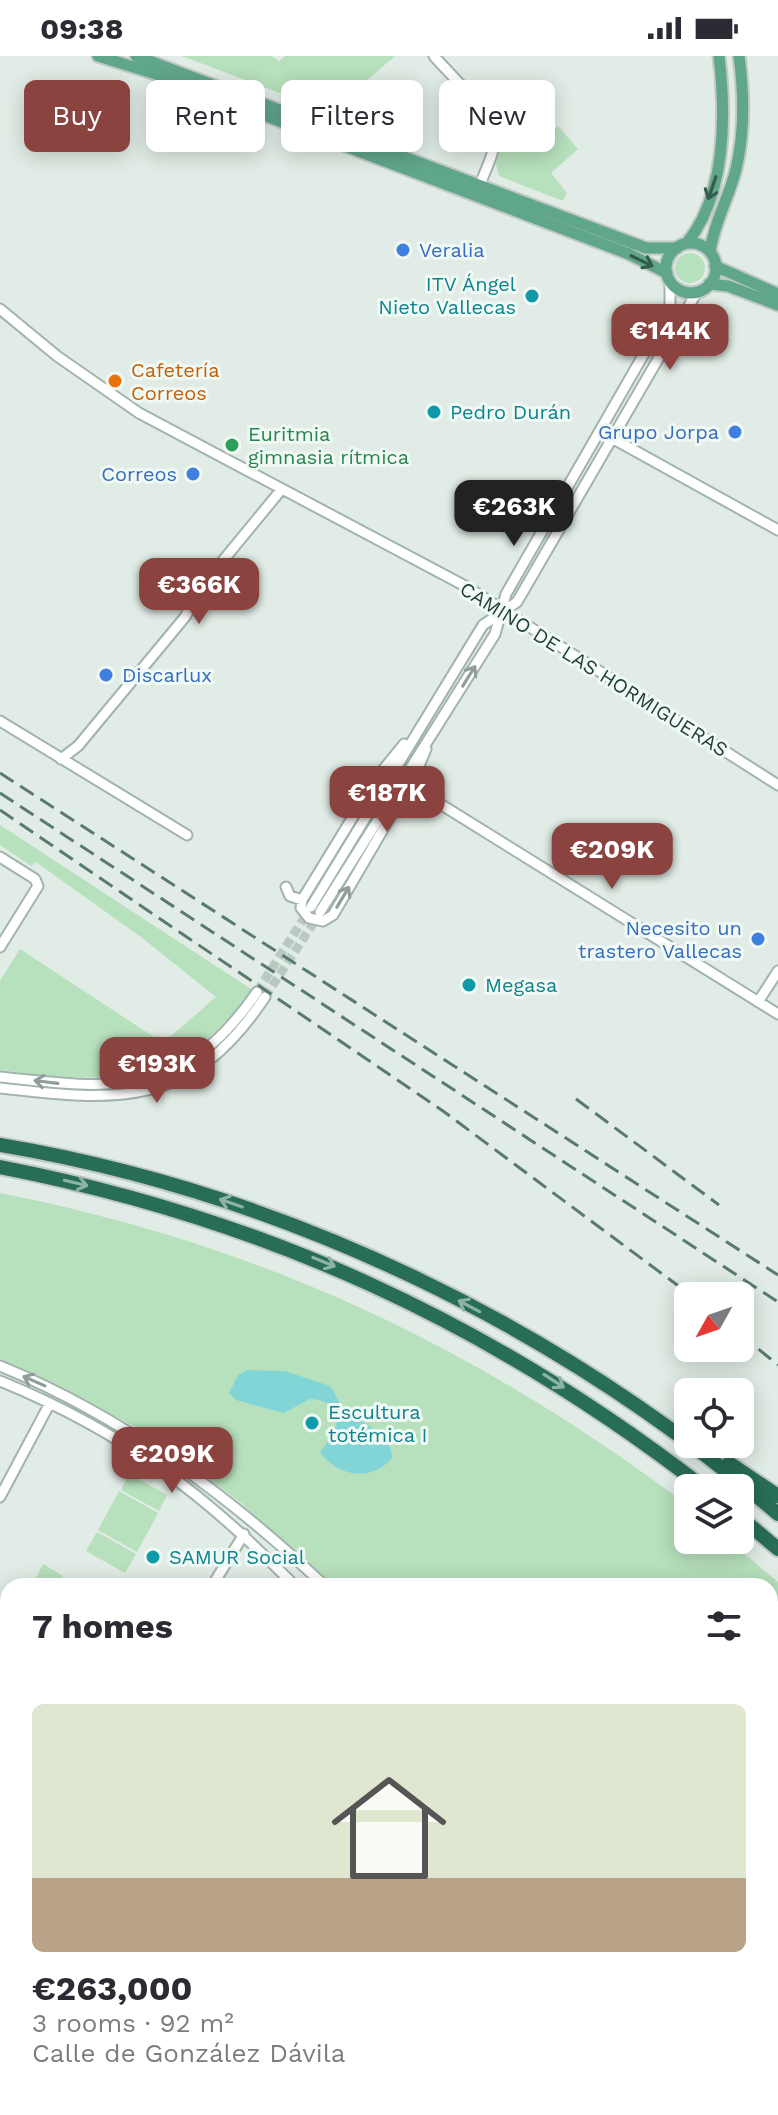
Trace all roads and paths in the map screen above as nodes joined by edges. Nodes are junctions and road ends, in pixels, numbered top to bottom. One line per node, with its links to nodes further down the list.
1 (98, 56): 10 (main road, one-way to 10)
2 (434, 56): 6 (street)
3 (719, 56): 7 (main road, one-way to 7)
4 (739, 56): 8 (main road)
5 (142, 57): 6 (main road)
6 (480, 185): 7 (main road)
7 (682, 246): 8 (main road); 10 (main road)
8 (710, 252): 9 (main road)
9 (715, 266): 11 (main road); 13 (main road)
10 (668, 277): 12 (main road); 16 (street)
11 (709, 284): 12 (main road); 14 (main road)
12 (697, 292): 17 (street)
13 (778, 294)
14 (778, 305)
15 (0, 309): 18 (street, CAMINO DE LAS HORMIGUERAS)
16 (601, 432): 17 (street); 20 (street)
17 (612, 438): 19 (street); 20 (street)
18 (281, 490): 20 (street, CAMINO DE LAS HORMIGUERAS); 24 (street)
19 (778, 530)
20 (501, 611): 22 (street); 23 (street, one-way to 20); 26 (street, CAMINO DE LAS HORMIGUERAS)
21 (0, 721): 24 (street)
22 (417, 730): 23 (street); 32 (street)
23 (430, 738): 25 (street)
24 (61, 759): 29 (street)
25 (416, 773): 27 (street); 28 (street)
26 (778, 785)
27 (429, 797): 28 (street); 35 (street)
28 (401, 799): 32 (street, one-way to 28)
29 (187, 835)
30 (0, 857): 33 (street)
31 (286, 887): 32 (street)
32 (302, 900)
33 (0, 947)
34 (778, 971): 35 (street)
35 (758, 1002): 36 (street)
36 (778, 1014)
37 (0, 1077): 38 (street, one-way to 37)
38 (0, 1088)
39 (0, 1145): 44 (highway, one-way to 39)
40 (0, 1167): 48 (highway, one-way to 48)
41 (0, 1366): 46 (street, one-way to 41)
42 (0, 1381): 43 (street)
43 (50, 1403): 46 (street); 49 (street); 54 (street)
44 (658, 1423): 45 (highway); 52 (highway)
45 (674, 1430)
46 (143, 1439): 58 (street)
47 (722, 1458): 50 (highway)
48 (686, 1474)
49 (5, 1477): 51 (street)
50 (778, 1496)
51 (0, 1497)
52 (778, 1514)
53 (754, 1529): 55 (highway)
54 (244, 1534): 56 (street); 57 (street)
55 (778, 1549)
56 (217, 1578)
57 (289, 1578)
58 (316, 1578)

